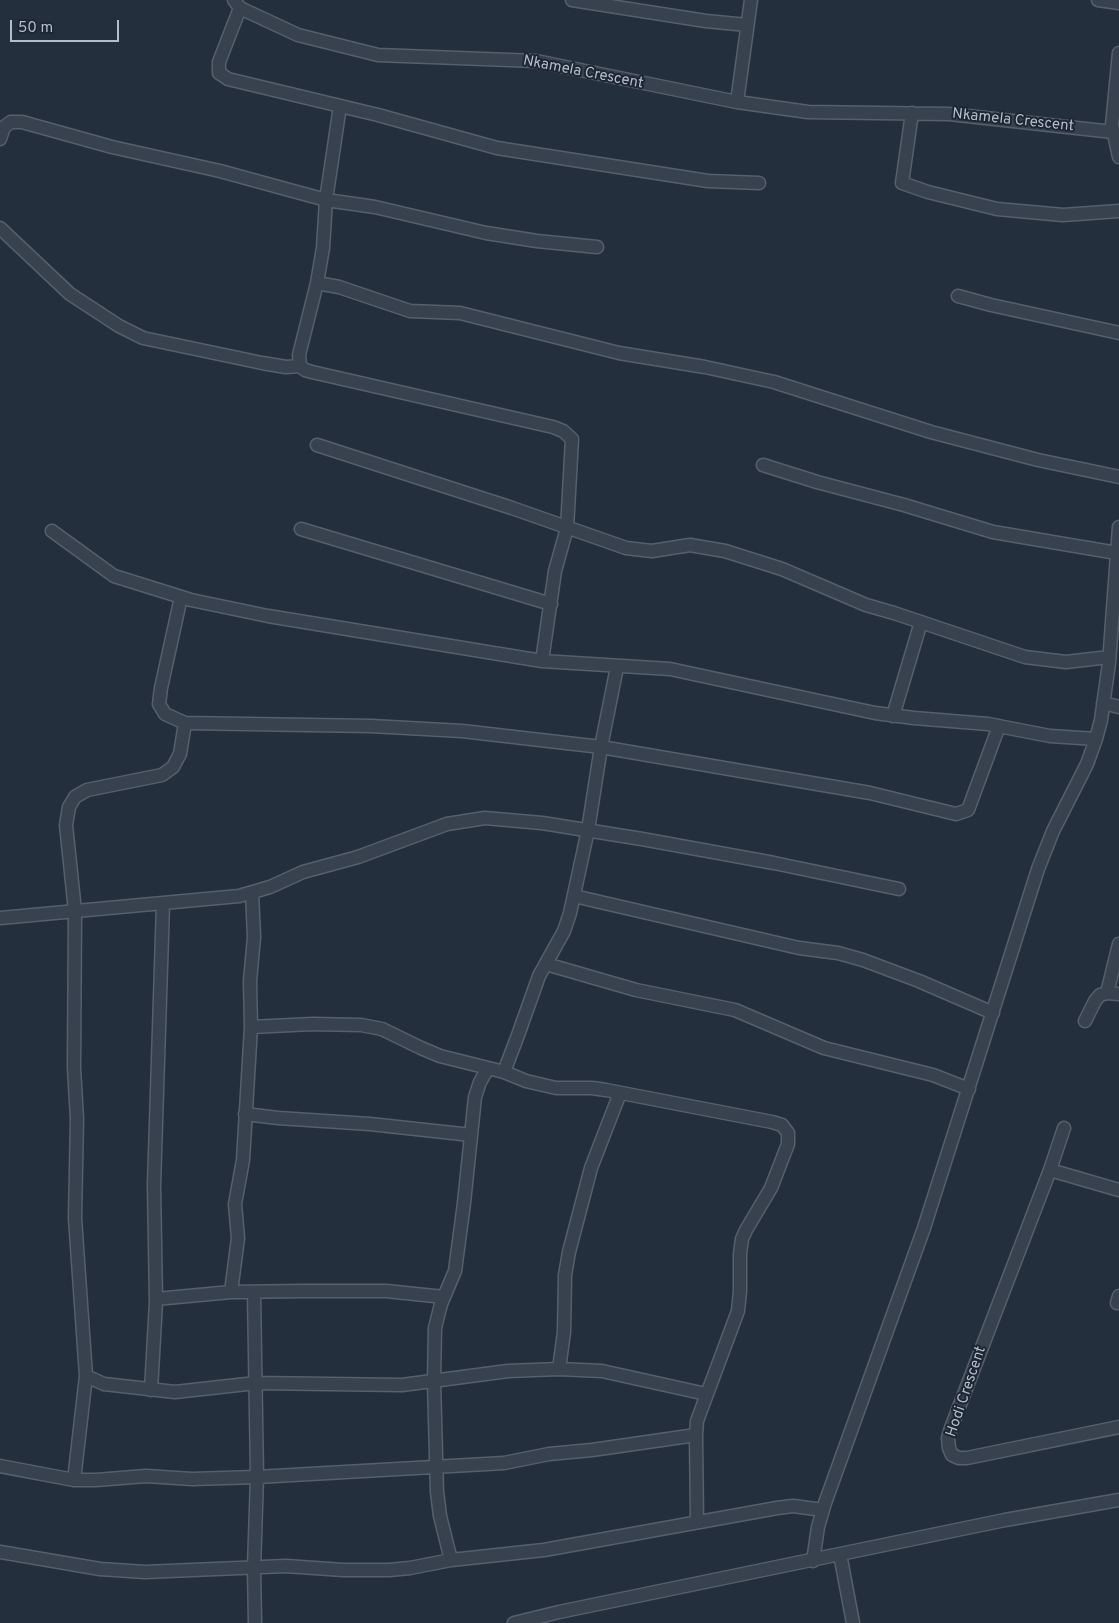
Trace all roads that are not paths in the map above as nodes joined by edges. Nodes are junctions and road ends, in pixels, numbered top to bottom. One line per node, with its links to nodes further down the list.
1 (572, 0): 6 (street)
2 (751, 0): 6 (street)
3 (1098, 0): 5 (street)
4 (237, 4): 8 (street, Nkamela Crescent); 9 (street)
5 (1119, 4)
6 (747, 25): 8 (street)
7 (1119, 53): 11 (street)
8 (737, 102): 10 (street, Nkamela Crescent)
9 (340, 106): 14 (street); 15 (street)
10 (912, 113): 11 (street, Nkamela Crescent); 16 (street)
11 (1113, 132): 13 (street)
12 (0, 139): 15 (street)
13 (1119, 157)
14 (760, 183)
15 (326, 200): 18 (street); 19 (street)
16 (1119, 211)
17 (0, 228): 22 (street)
18 (597, 247)
19 (318, 284): 22 (street); 25 (street)
20 (958, 296): 21 (street)
21 (1119, 333)
22 (300, 366): 27 (street)
23 (317, 445): 27 (street)
24 (763, 464): 30 (street)
25 (1119, 477)
26 (1119, 527): 30 (street)
27 (567, 528): 32 (street); 33 (street)
28 (301, 529): 32 (street)
29 (52, 531): 31 (street)
30 (1117, 553): 34 (street)
31 (181, 597): 35 (street); 40 (street)
32 (550, 604): 35 (street)
33 (921, 622): 34 (street); 39 (street)
34 (1109, 660): 37 (street)
35 (542, 661): 36 (street)
36 (617, 667): 39 (street); 43 (street)
37 (1103, 702): 38 (street); 42 (street)
38 (1119, 707)
39 (893, 716): 41 (street)
40 (186, 723): 43 (street); 49 (street)
41 (999, 726): 42 (street); 43 (street)
42 (1096, 739): 54 (street)
43 (601, 747): 44 (street)
44 (588, 830): 45 (street); 46 (street); 47 (street)
45 (899, 889)
46 (252, 893): 48 (street); 56 (street)
47 (574, 896): 52 (street); 54 (street)
48 (163, 904): 49 (street); 69 (street)
49 (75, 911): 50 (street); 71 (street)
50 (0, 918)
51 (1119, 944): 53 (street)
52 (546, 964): 58 (street); 59 (street)
53 (1113, 993): 55 (street)
54 (993, 1013): 59 (street)
55 (1085, 1021)
56 (251, 1027): 57 (street); 61 (street)
57 (488, 1068): 58 (street); 63 (street)
58 (504, 1072): 60 (street)
59 (969, 1089): 83 (street)
60 (620, 1093): 70 (street); 75 (street)
61 (246, 1114): 63 (street); 66 (street)
62 (1064, 1128): 64 (street, Hodi Crescent)
63 (471, 1135): 68 (street)
64 (1050, 1170): 65 (street); 76 (street, Hodi Crescent)
65 (1119, 1190)
66 (231, 1292): 67 (street); 69 (street)
67 (254, 1292): 68 (street); 73 (street)
68 (444, 1297): 72 (street)
69 (156, 1299): 74 (street)
70 (559, 1369): 72 (street); 75 (street)
71 (86, 1376): 74 (street); 81 (street)
72 (434, 1382): 73 (street); 79 (street)
73 (256, 1383): 74 (street); 80 (street)
74 (151, 1390)
75 (706, 1394): 77 (street)
76 (1119, 1428)
77 (696, 1435): 79 (street); 84 (street)
78 (0, 1466): 81 (street)
79 (437, 1468): 80 (street); 87 (street)
80 (257, 1477): 81 (street); 89 (street)
81 (74, 1480)
82 (1119, 1500): 86 (street)
83 (823, 1510): 84 (street); 88 (street)
84 (697, 1522): 87 (street)
85 (0, 1552): 89 (street)
86 (840, 1554): 88 (street); 92 (street)
87 (451, 1560): 89 (street)
88 (813, 1561): 91 (street)
89 (254, 1568): 90 (street)
90 (255, 1623)
91 (514, 1623)
92 (853, 1623)

